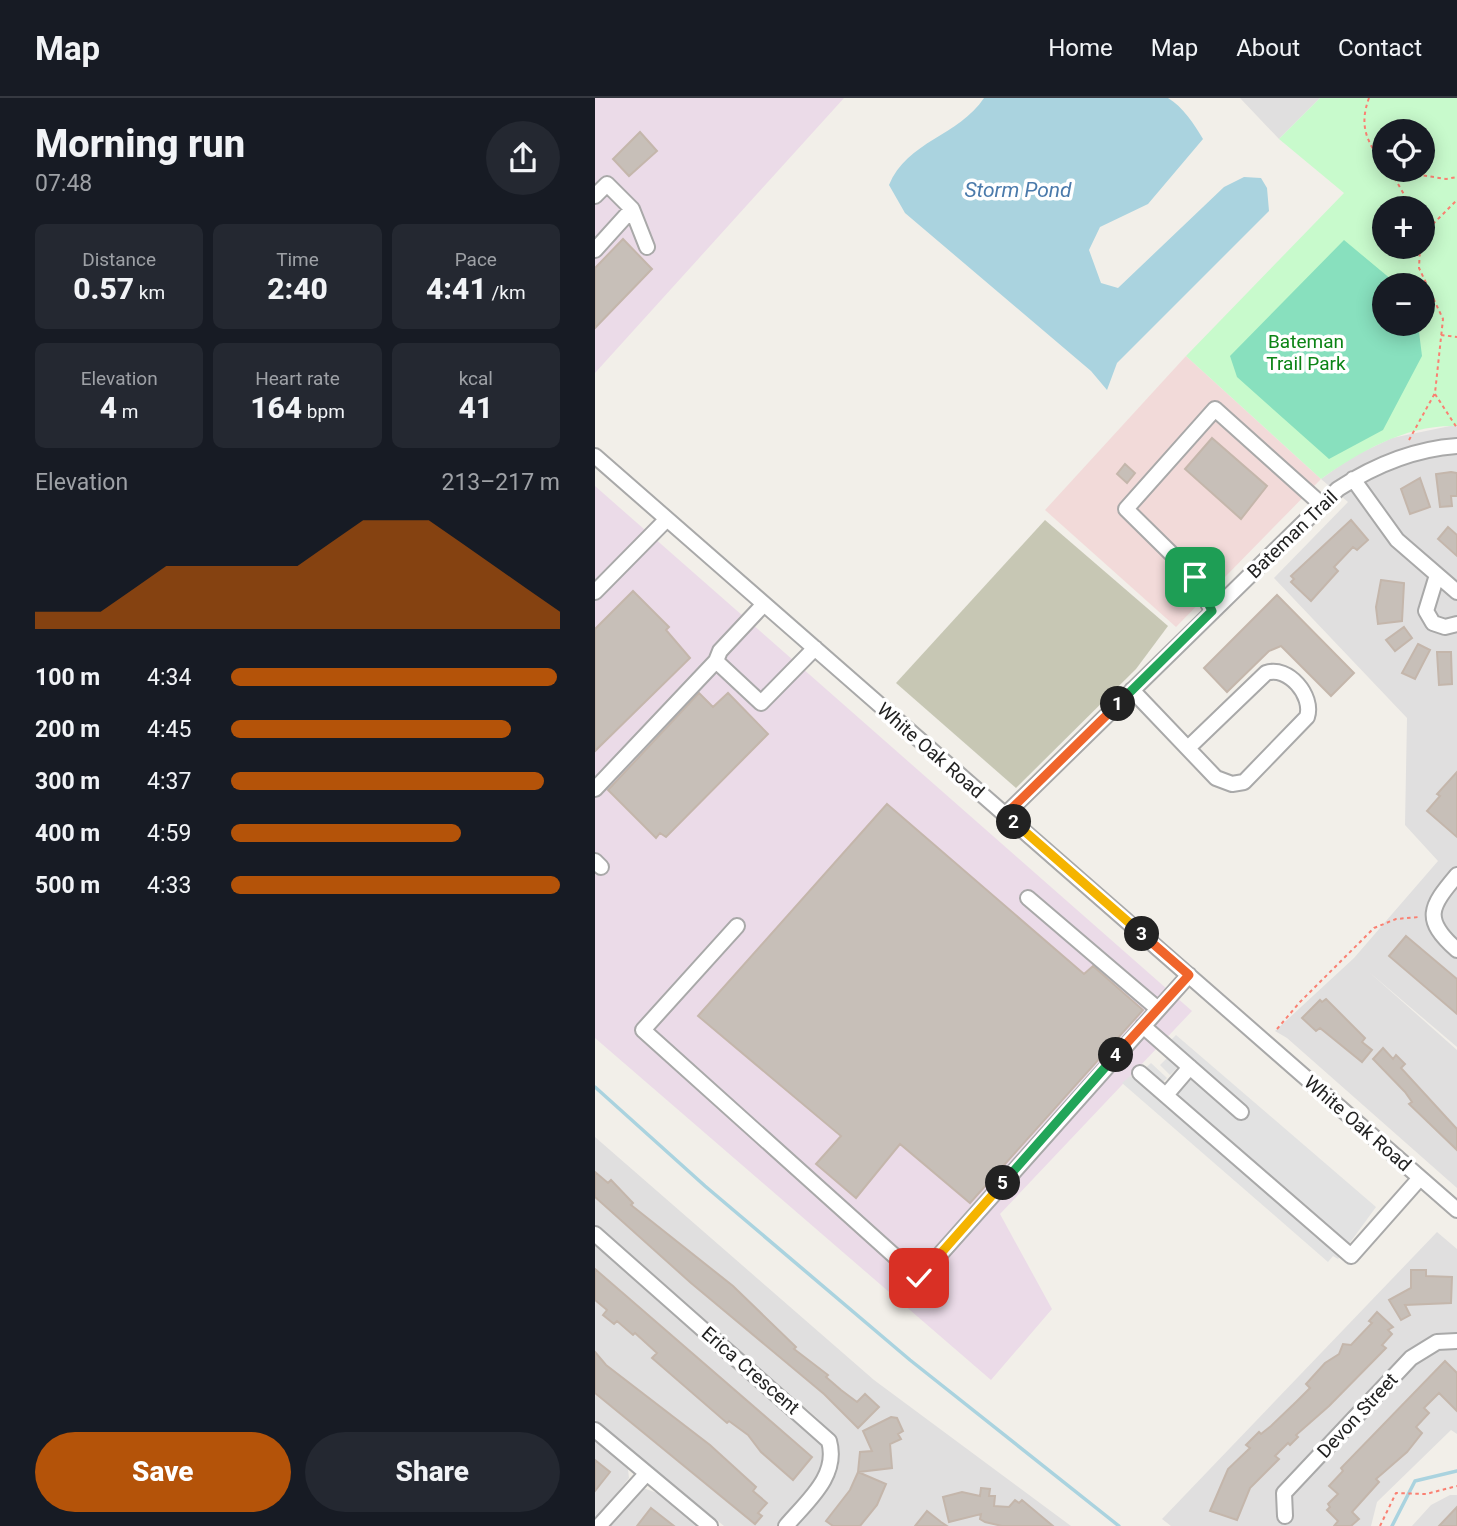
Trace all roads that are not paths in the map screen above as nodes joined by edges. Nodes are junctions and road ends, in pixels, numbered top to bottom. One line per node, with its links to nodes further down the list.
1 (595, 196): 2 (street)
2 (632, 209): 3 (street); 4 (street)
3 (647, 247)
4 (595, 250)
5 (1457, 446): 7 (street, Bateman Trail)
6 (595, 456): 9 (street, White Oak Road)
7 (1353, 479): 8 (street, Bateman Trail); 10 (street)
8 (1321, 504): 14 (street, Bateman Trail); 14 (street)
9 (667, 519): 11 (street); 13 (street, White Oak Road)
10 (1437, 575): 12 (street); 15 (street)
11 (595, 592)
12 (1457, 593)
13 (765, 604): 16 (street, White Oak Road); 17 (street)
14 (1212, 611): 18 (street, Bateman Trail)
15 (1457, 624)
16 (815, 648): 17 (street); 21 (street, White Oak Road)
17 (716, 661): 20 (street)
18 (1132, 690): 19 (street); 21 (street, Bateman Trail)
19 (1188, 748): 19 (street)
20 (595, 789)
21 (1005, 815): 26 (street, White Oak Road)
22 (1457, 875): 25 (street)
23 (1028, 898): 27 (street)
24 (737, 926): 28 (street)
25 (1457, 950)
26 (1189, 975): 27 (street); 33 (street, White Oak Road)
27 (1158, 1009): 28 (street)
28 (1143, 1026): 29 (street)
29 (1190, 1067): 31 (street); 32 (street)
30 (1140, 1073): 31 (street)
31 (1166, 1095): 33 (street)
32 (1241, 1112)
33 (1420, 1178): 34 (street, White Oak Road)
34 (1457, 1210)
35 (595, 1234): 42 (street, Erica Crescent)
36 (1457, 1341): 39 (street, Devon Street)
37 (595, 1430): 38 (street)
38 (646, 1474): 40 (street); 41 (street)
39 (1285, 1516)
40 (599, 1526)
41 (710, 1526)
42 (786, 1526)

